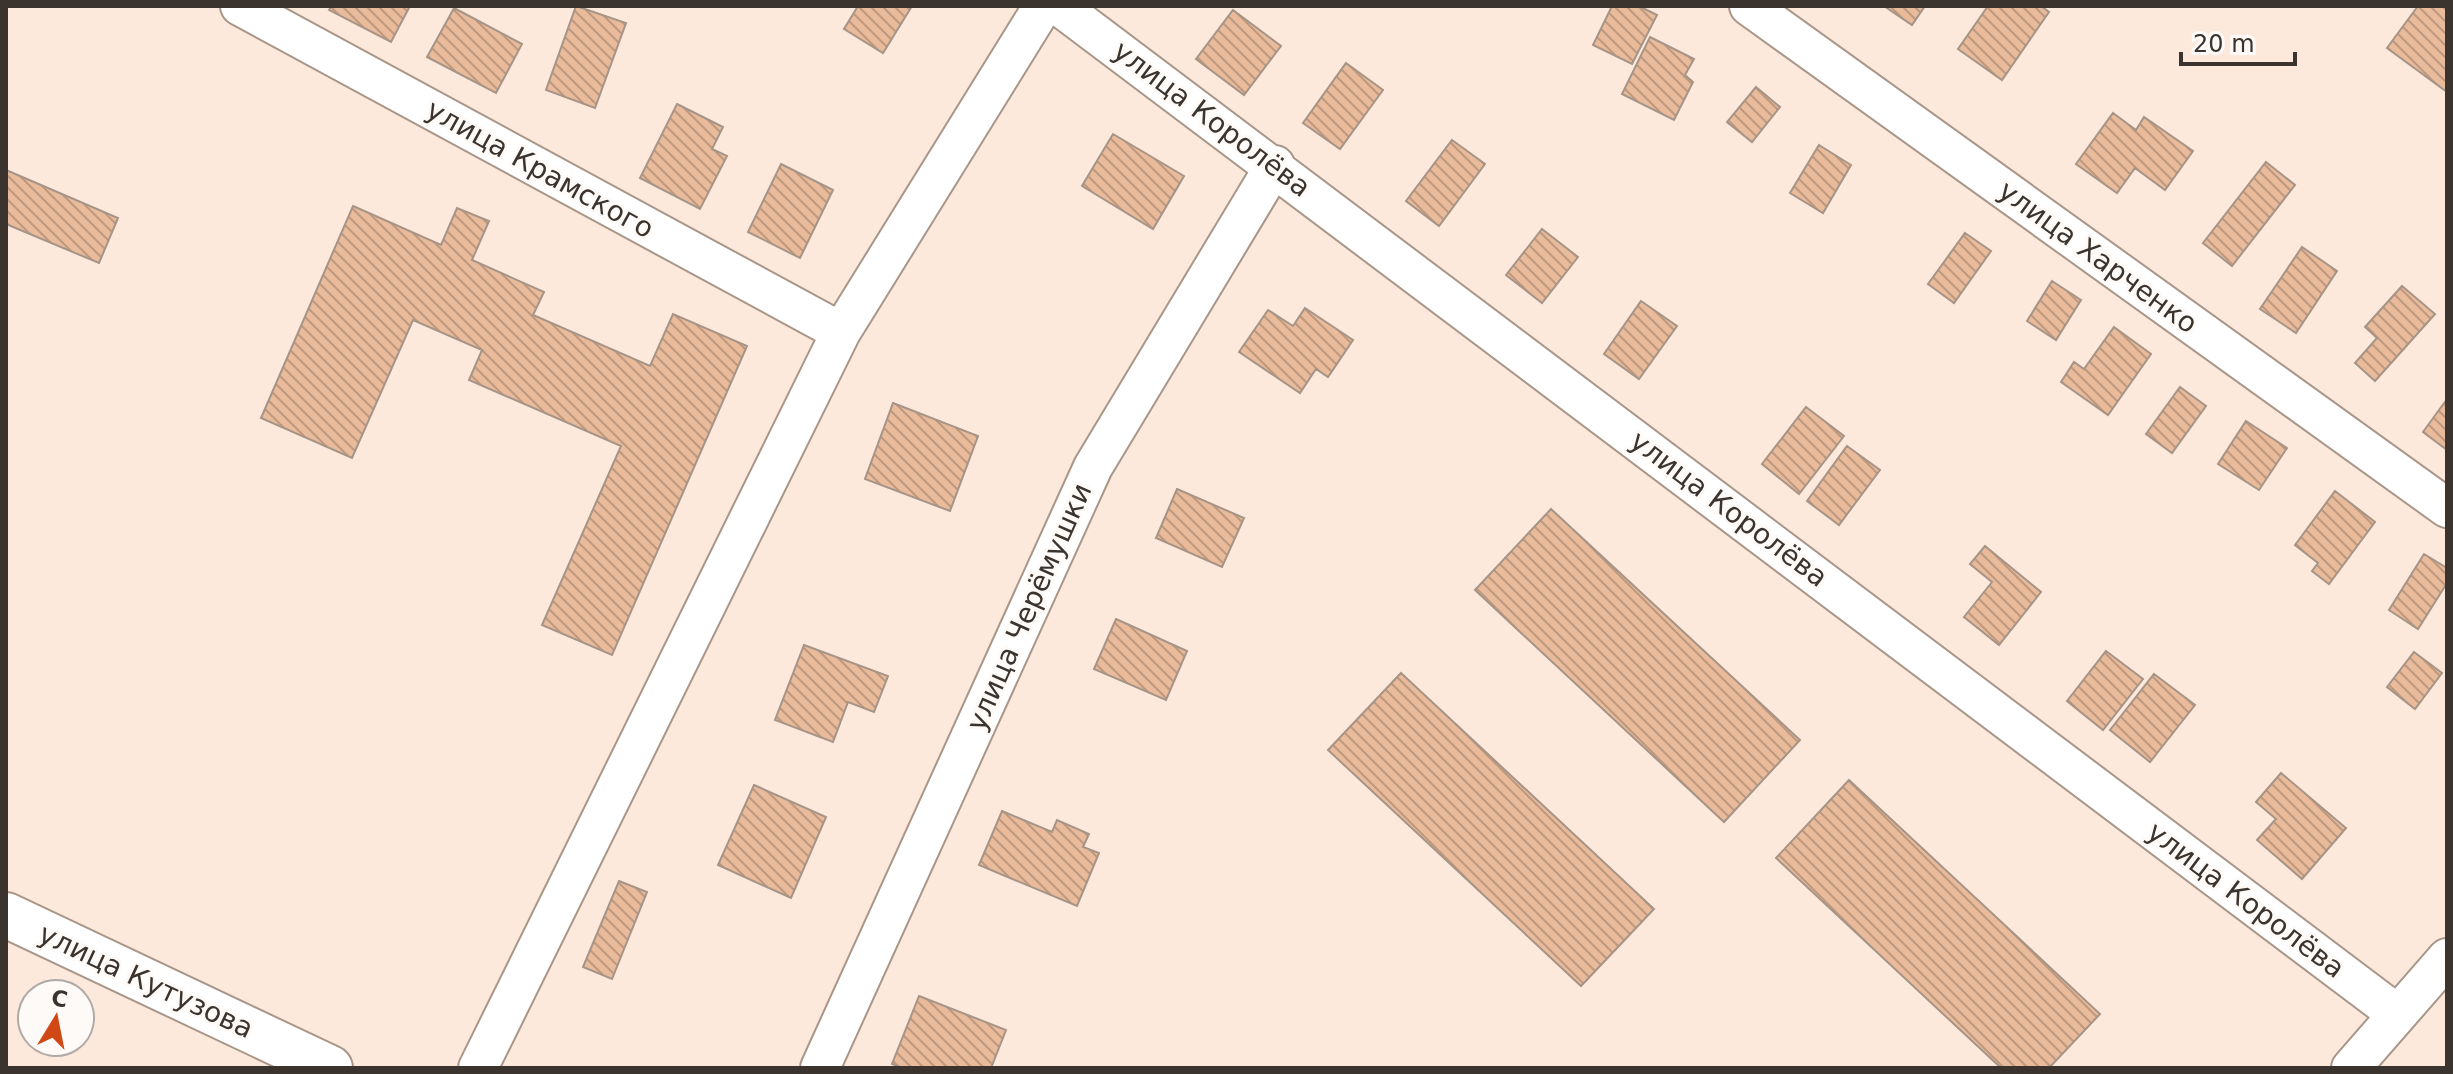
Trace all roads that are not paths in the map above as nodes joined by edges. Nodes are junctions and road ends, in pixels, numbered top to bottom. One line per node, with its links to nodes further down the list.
1 (240, 6): 6 (street, улица Крамского)
2 (1043, 6): 6 (street)
3 (1059, 6): 5 (street, улица Королёва)
4 (1749, 6): 7 (street, улица Харченко)
5 (1275, 165): 10 (street, улица Королёва); 13 (street, улица Черёмушки)
6 (841, 332): 12 (street)
7 (2447, 508)
8 (6, 915): 11 (main road, улица Кутузова)
9 (2447, 958): 10 (street)
10 (2397, 1014): 14 (street)
11 (330, 1068)
12 (478, 1068)
13 (820, 1068)
14 (2351, 1068)

